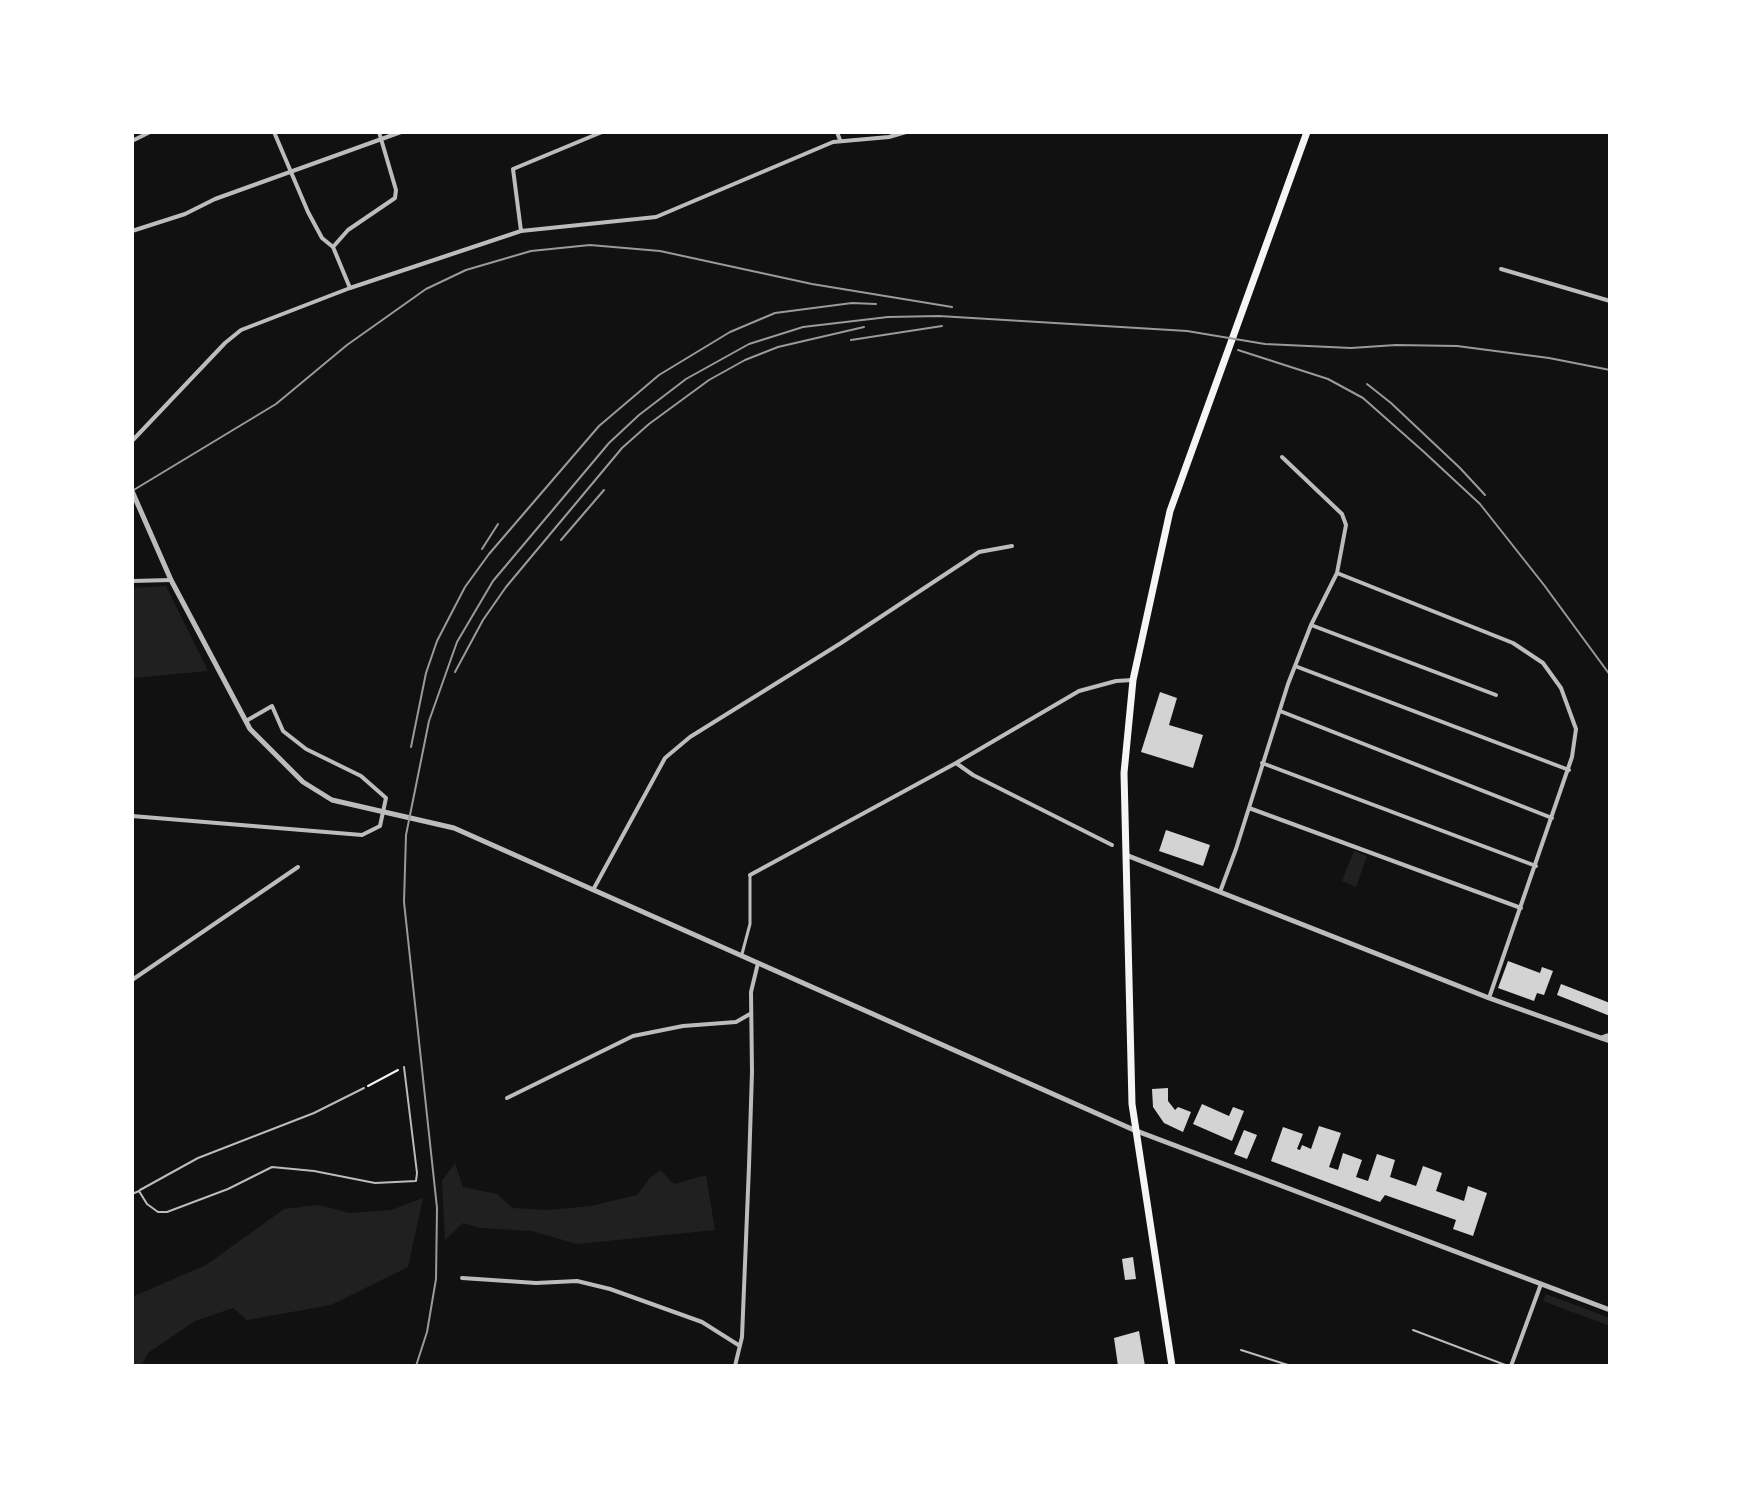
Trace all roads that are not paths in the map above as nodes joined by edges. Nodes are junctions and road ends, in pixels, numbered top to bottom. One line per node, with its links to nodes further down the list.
1 (150, 132): 11 (street)
2 (274, 132): 12 (street)
3 (379, 132): 9 (street)
4 (401, 132): 9 (street)
5 (602, 132): 14 (street)
6 (837, 132): 10 (street)
7 (906, 132): 10 (street)
8 (1307, 132): 28 (main road)
9 (381, 138): 12 (street); 15 (street)
10 (840, 140): 14 (street)
11 (132, 141)
12 (291, 172): 13 (street); 15 (street)
13 (132, 231)
14 (521, 231): 17 (street)
15 (333, 247): 17 (street)
16 (1501, 269): 18 (street)
17 (350, 288): 19 (street)
18 (1610, 301)
19 (132, 441)
20 (1282, 457): 23 (street)
21 (132, 491): 24 (street)
22 (1012, 546): 43 (street)
23 (1337, 573): 26 (street); 34 (street)
24 (171, 580): 25 (street); 31 (street)
25 (132, 581)
26 (1311, 625): 27 (street); 29 (street)
27 (1295, 666): 30 (street); 34 (street)
28 (1133, 680): 32 (street); 39 (main road)
29 (1496, 695)
30 (1280, 711): 33 (street); 37 (street)
31 (246, 721): 36 (street); 43 (street)
32 (956, 763): 38 (street); 42 (street)
33 (1262, 763): 35 (street); 40 (street)
34 (1569, 770): 37 (street)
35 (1249, 808): 44 (street); 45 (street)
36 (132, 816)
37 (1552, 818): 40 (street)
38 (1112, 845)
39 (1125, 855): 44 (street); 55 (main road)
40 (1536, 866): 45 (street)
41 (298, 867): 48 (street)
42 (750, 875): 46 (street)
43 (593, 890): 46 (street)
44 (1220, 892): 49 (street)
45 (1521, 908): 49 (street)
46 (742, 956): 47 (street)
47 (758, 963): 50 (street); 55 (street)
48 (132, 980)
49 (1489, 998): 51 (street)
50 (750, 1014): 54 (street); 62 (street)
51 (1610, 1038)
52 (404, 1067): 56 (lane)
53 (364, 1088): 56 (lane)
54 (507, 1098)
55 (1134, 1130): 59 (street); 65 (main road)
56 (139, 1191): 57 (lane)
57 (132, 1194)
58 (462, 1278): 62 (street)
59 (1541, 1284): 60 (street); 67 (street)
60 (1610, 1310)
61 (1413, 1330): 67 (lane)
62 (740, 1346): 64 (street)
63 (1241, 1350): 66 (lane)
64 (735, 1366)
65 (1172, 1366)
66 (1291, 1366)
67 (1509, 1366)

